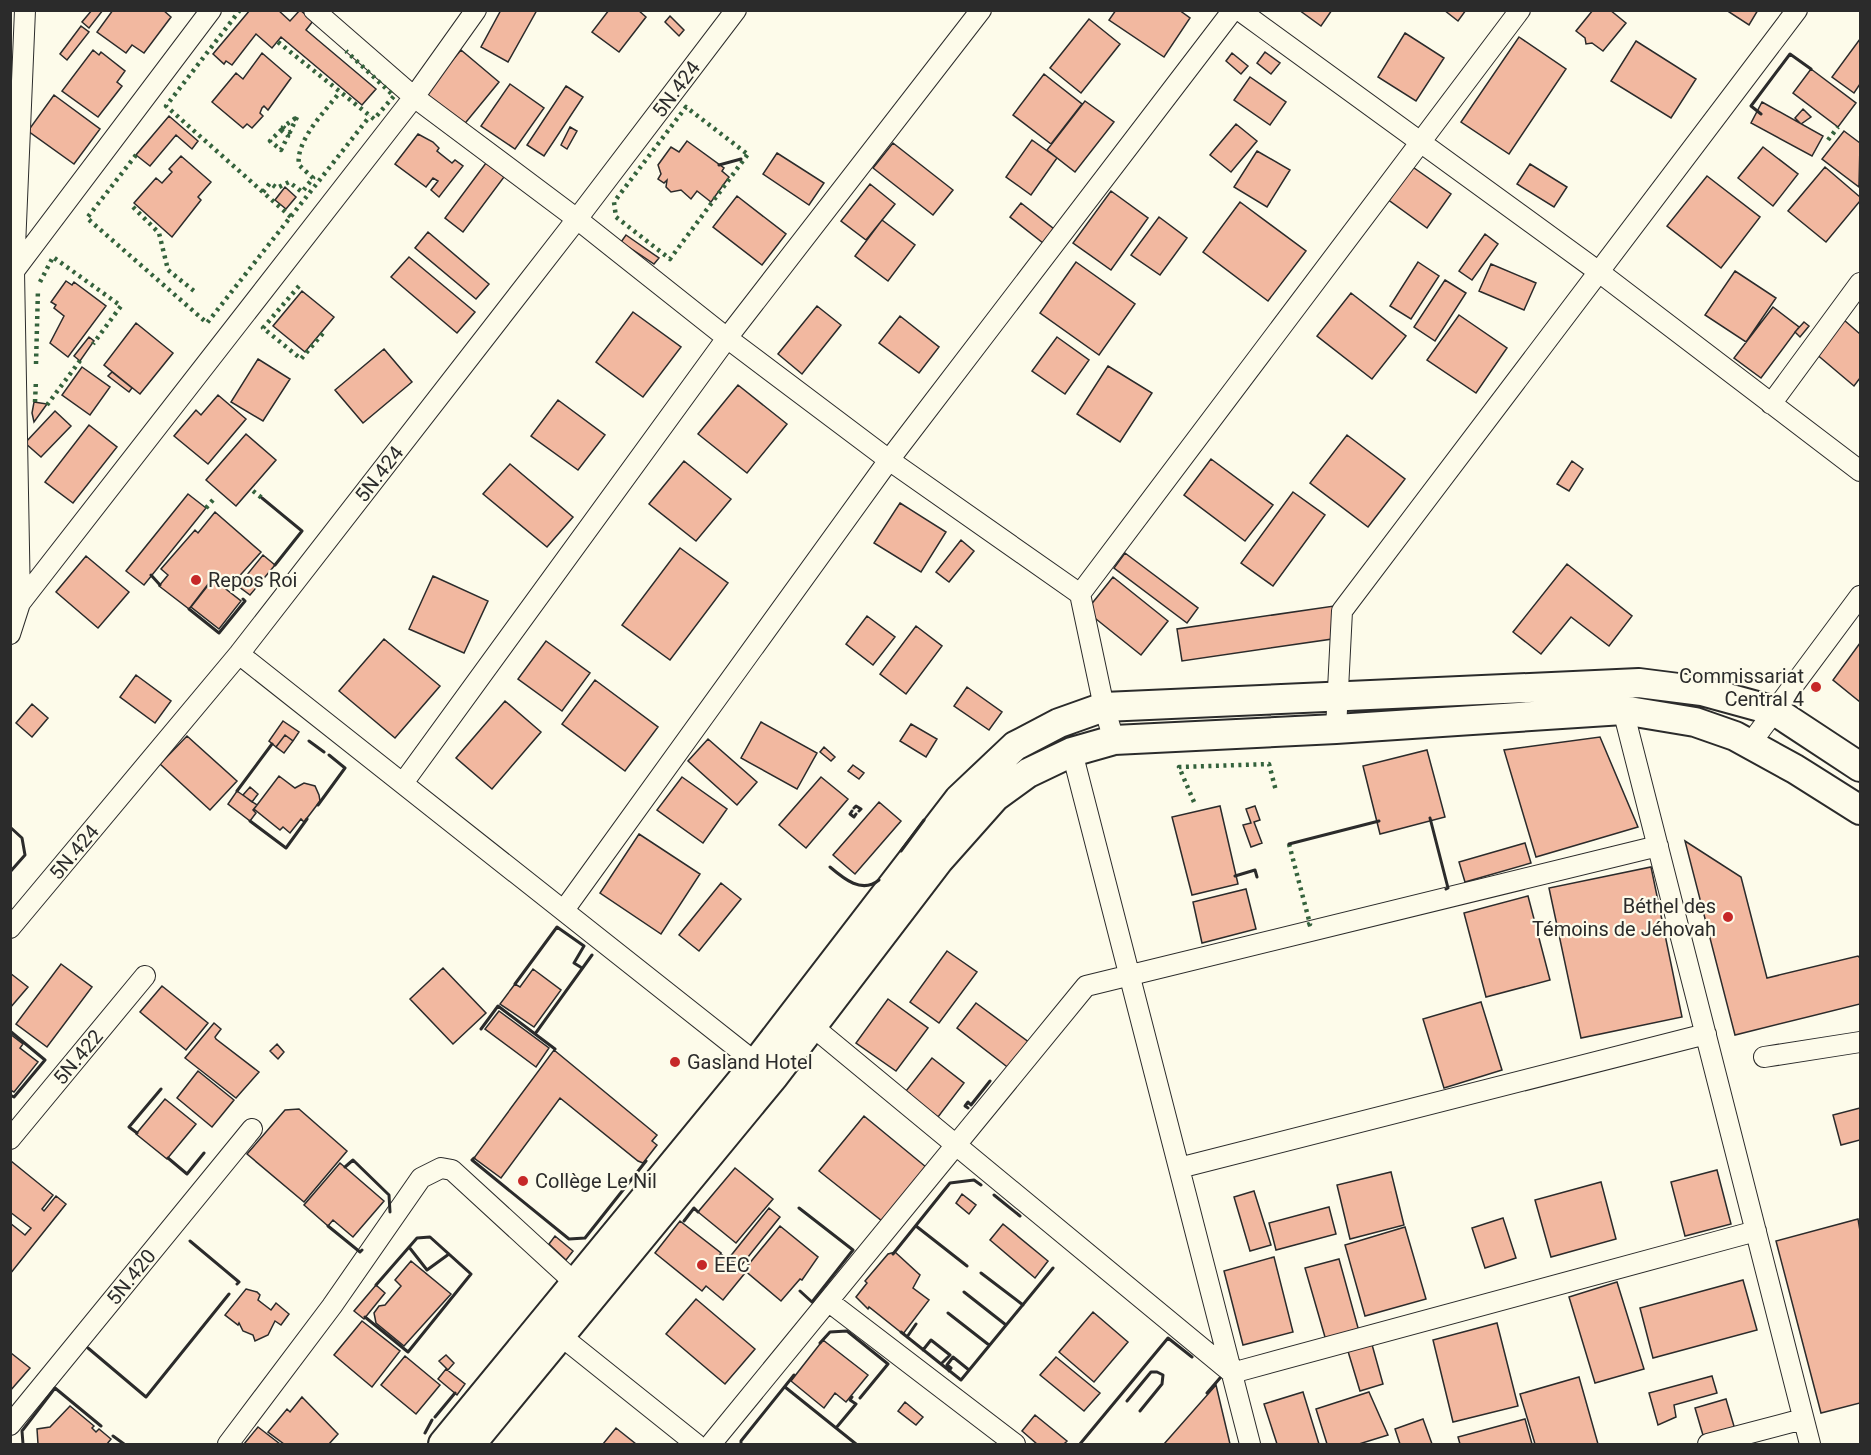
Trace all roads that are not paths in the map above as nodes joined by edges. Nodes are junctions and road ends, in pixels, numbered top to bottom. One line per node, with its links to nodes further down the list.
1 (26, 10): 14 (street)
2 (211, 10): 14 (street)
3 (315, 10): 11 (street)
4 (476, 10): 11 (street)
5 (736, 10): 13 (street, 5N.424)
6 (981, 10): 17 (street)
7 (1233, 10): 19 (street)
8 (1239, 10): 12 (street)
9 (1520, 10): 12 (street)
10 (1797, 10): 15 (street)
11 (414, 97): 13 (street); 23 (street)
12 (1419, 142): 15 (street); 21 (street)
13 (578, 219): 17 (street); 25 (street, 5N.424)
14 (14, 271): 23 (street)
15 (1599, 272): 18 (street); 26 (street)
16 (1860, 283): 18 (street)
17 (727, 338): 19 (street); 35 (street)
18 (1771, 404): 20 (street)
19 (889, 460): 21 (street); 38 (street)
20 (1860, 471)
21 (1080, 594): 27 (street)
22 (1860, 596): 29 (street)
23 (20, 603): 24 (street)
24 (10, 634)
25 (239, 654): 35 (street); 39 (street, 5N.424)
26 (1337, 696): 27 (main road); 29 (main road); 30 (street)
27 (1104, 707): 31 (street); 46 (main road)
28 (1623, 710): 30 (main road); 32 (main road); 37 (street)
29 (1775, 711): 32 (street); 34 (main road)
30 (1335, 729): 31 (main road)
31 (1114, 740): 33 (main road)
32 (1750, 744): 36 (main road)
33 (1072, 752): 40 (street); 42 (main road)
34 (1860, 767)
35 (403, 783): 38 (street)
36 (1860, 810)
37 (1658, 846): 40 (street); 43 (street)
38 (564, 910): 46 (street)
39 (10, 928)
40 (1130, 975): 49 (street); 50 (street)
41 (145, 976): 48 (street, 5N.422)
42 (812, 1026): 49 (street); 54 (main road)
43 (1706, 1034): 50 (street); 51 (street)
44 (1860, 1042): 45 (street)
45 (1764, 1057)
46 (756, 1063): 52 (main road)
47 (252, 1129): 57 (street, 5N.420)
48 (10, 1138)
49 (956, 1144): 53 (street); 55 (street)
50 (1179, 1168): 55 (street)
51 (1756, 1231): 55 (street); 56 (street)
52 (574, 1282): 54 (main road); 58 (street)
53 (828, 1301): 62 (street); 63 (street)
54 (552, 1329): 59 (main road); 60 (main road); 61 (street)
55 (1232, 1373): 64 (street)
56 (1803, 1419): 65 (street); 66 (street)
57 (10, 1425)
58 (228, 1444)
59 (443, 1444)
60 (471, 1444)
61 (696, 1444)
62 (711, 1444)
63 (1015, 1444)
64 (1250, 1444)
65 (1708, 1444)
66 (1810, 1444)

